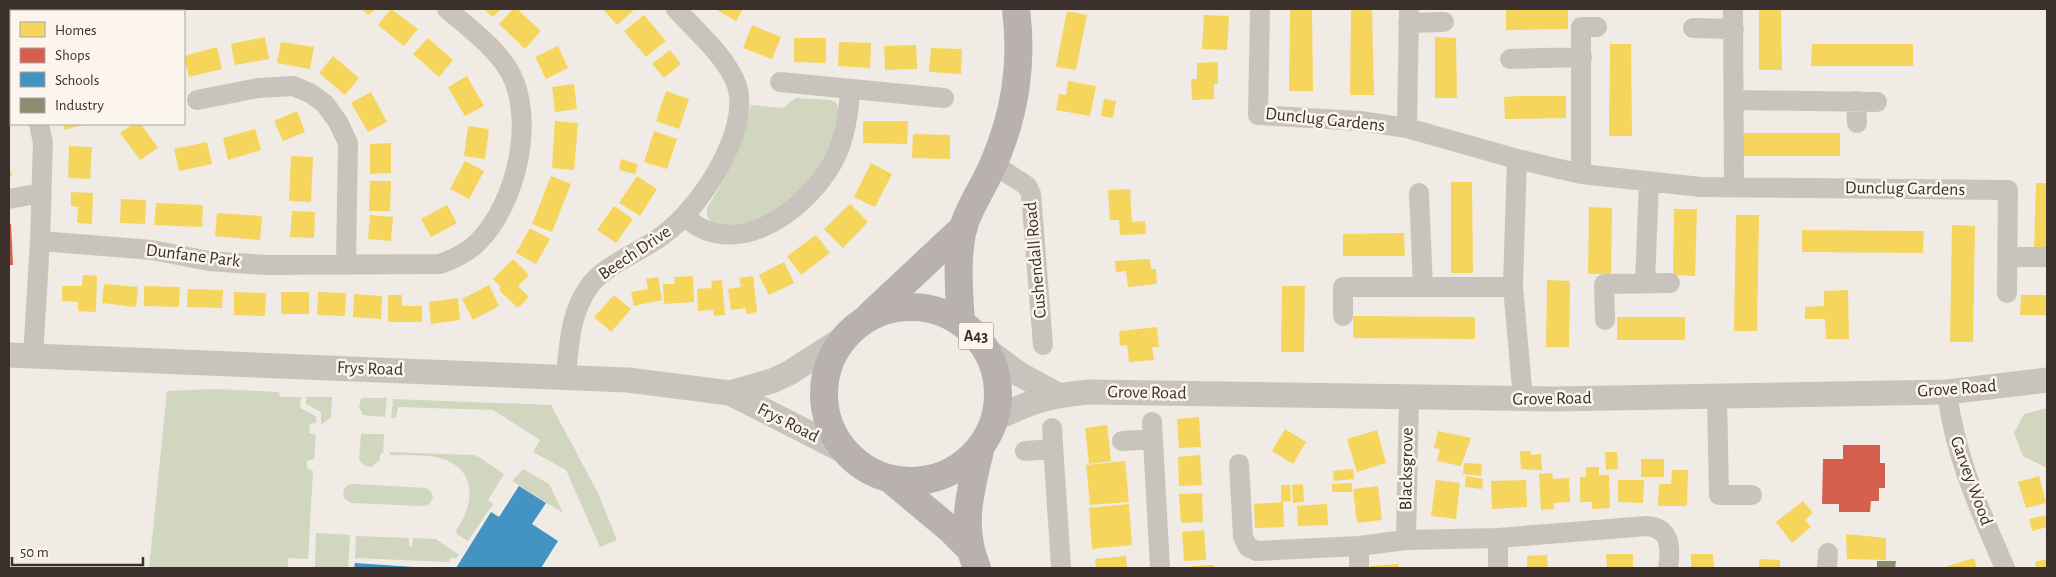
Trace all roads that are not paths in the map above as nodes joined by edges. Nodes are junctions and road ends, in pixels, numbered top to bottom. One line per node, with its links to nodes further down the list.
1 (447, 9): 36 (street, Dunfane Park)
2 (676, 9): 31 (street, Beech Drive)
3 (1016, 9): 24 (main road, A43)
4 (1260, 9): 22 (street, Dunclug Gardens)
5 (1733, 9): 10 (street)
6 (1408, 16): 7 (street, Dunclug Gardens); 22 (street, Dunclug Gardens)
7 (1444, 22)
8 (1597, 28): 11 (street)
9 (1694, 28): 10 (street)
10 (1734, 29): 17 (street)
11 (1582, 57): 12 (street); 25 (street)
12 (1510, 59)
13 (780, 82): 14 (street)
14 (850, 89): 15 (street); 31 (street, Beech Drive)
15 (944, 98)
16 (197, 100): 36 (street)
17 (1734, 100): 18 (street); 27 (street)
18 (1856, 101): 19 (street); 20 (street)
19 (1877, 102)
20 (1856, 123)
21 (39, 125): 28 (street)
22 (1407, 128): 23 (street, Dunclug Gardens)
23 (1517, 159): 25 (street, Dunclug Gardens); 40 (street)
24 (993, 164): 32 (main road, A43); 46 (street, Cushendall Road)
25 (1581, 174): 26 (street, Dunclug Gardens)
26 (1648, 181): 27 (street, Dunclug Gardens); 37 (street)
27 (1734, 188): 34 (street, Dunclug Gardens)
28 (41, 193): 30 (street); 33 (street)
29 (1419, 194): 39 (street)
30 (9, 199)
31 (685, 216): 49 (street, Beech Drive)
32 (964, 227): 44 (main road, A43); 45 (main road, A43)
33 (40, 241): 36 (street, Dunfane Park); 48 (street)
34 (2008, 257): 35 (street); 41 (street, Dunclug Gardens)
35 (2047, 257)
36 (346, 263)
37 (1645, 283): 38 (street); 43 (street)
38 (1670, 283)
39 (1423, 287): 40 (street); 42 (street)
40 (1513, 287): 56 (street)
41 (2007, 293)
42 (1343, 316)
43 (1605, 320)
44 (962, 323): 45 (main road, A43); 47 (main road, A43)
45 (853, 330): 52 (street, Frys Road); 63 (main road, A43)
46 (1043, 345)
47 (986, 350): 53 (street); 57 (main road, A43)
48 (21, 355): 49 (street, Frys Road)
49 (566, 377): 52 (street, Frys Road)
50 (2047, 380): 51 (street, Grove Road)
51 (1947, 392): 54 (street, Grove Road); 76 (street, Garvey Wood)
52 (730, 393): 63 (street, Frys Road)
53 (1056, 394): 55 (street, Grove Road); 57 (street, Grove Road)
54 (1717, 397): 56 (street, Grove Road); 66 (street)
55 (1409, 398): 56 (street, Grove Road); 68 (street, Blacksgrove)
56 (1523, 399)
57 (995, 419): 60 (main road, A43)
58 (1052, 428): 61 (street)
59 (1122, 441): 72 (street)
60 (981, 446): 65 (main road, A43); 70 (main road, A43)
61 (1053, 449): 62 (street); 71 (street)
62 (1025, 451)
63 (846, 452): 65 (main road, A43)
64 (1239, 464): 69 (street)
65 (890, 478): 70 (main road, A43)
66 (1752, 495)
67 (1498, 538): 68 (street); 74 (street); 75 (street)
68 (1406, 540): 69 (street)
69 (1358, 546): 73 (street)
70 (973, 558)
71 (1061, 568)
72 (1160, 568)
73 (1359, 568)
74 (1498, 568)
75 (1668, 568)
76 (2005, 568)

